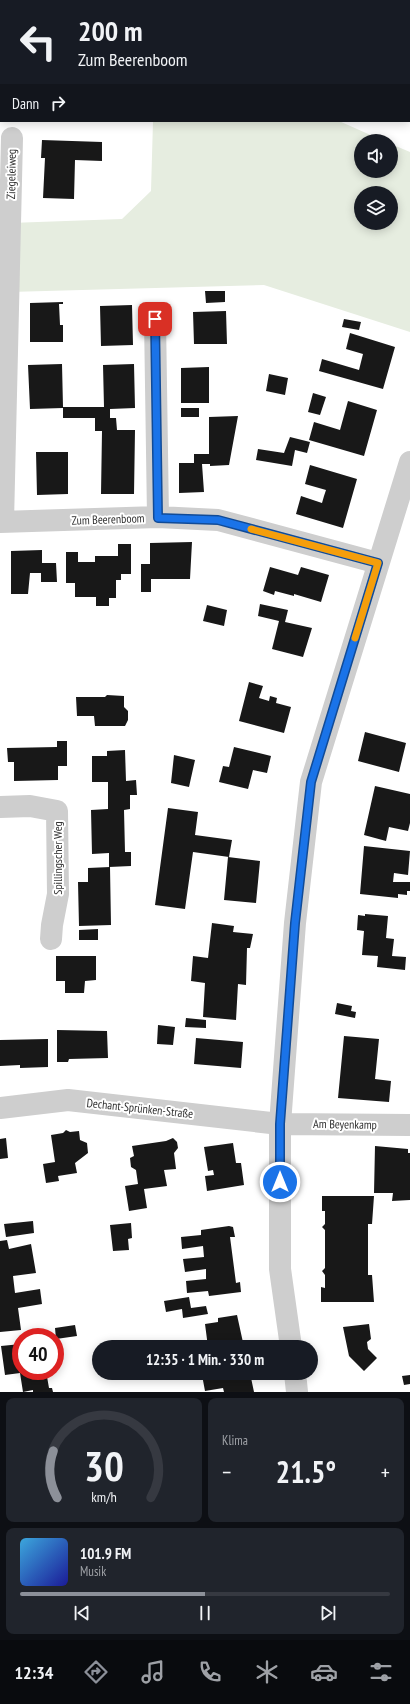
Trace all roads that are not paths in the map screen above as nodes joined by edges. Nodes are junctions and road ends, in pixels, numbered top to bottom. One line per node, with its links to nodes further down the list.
1 (12, 138): 5 (street, Ziegeleiweg)
2 (155, 319): 4 (street)
3 (409, 468): 6 (street)
4 (158, 518): 5 (street, Zum Beerenboom); 6 (street, Zum Beerenboom)
5 (2, 522)
6 (378, 563): 10 (street)
7 (0, 807): 8 (street, Spillingscher Weg)
8 (52, 939)
9 (0, 1108): 10 (street, Dechant-Sprünken-Straße)
10 (280, 1124): 11 (street, Am Beyenkamp); 12 (street)
11 (410, 1125)
12 (290, 1340)
13 (296, 1380): 14 (street)
14 (298, 1392)

